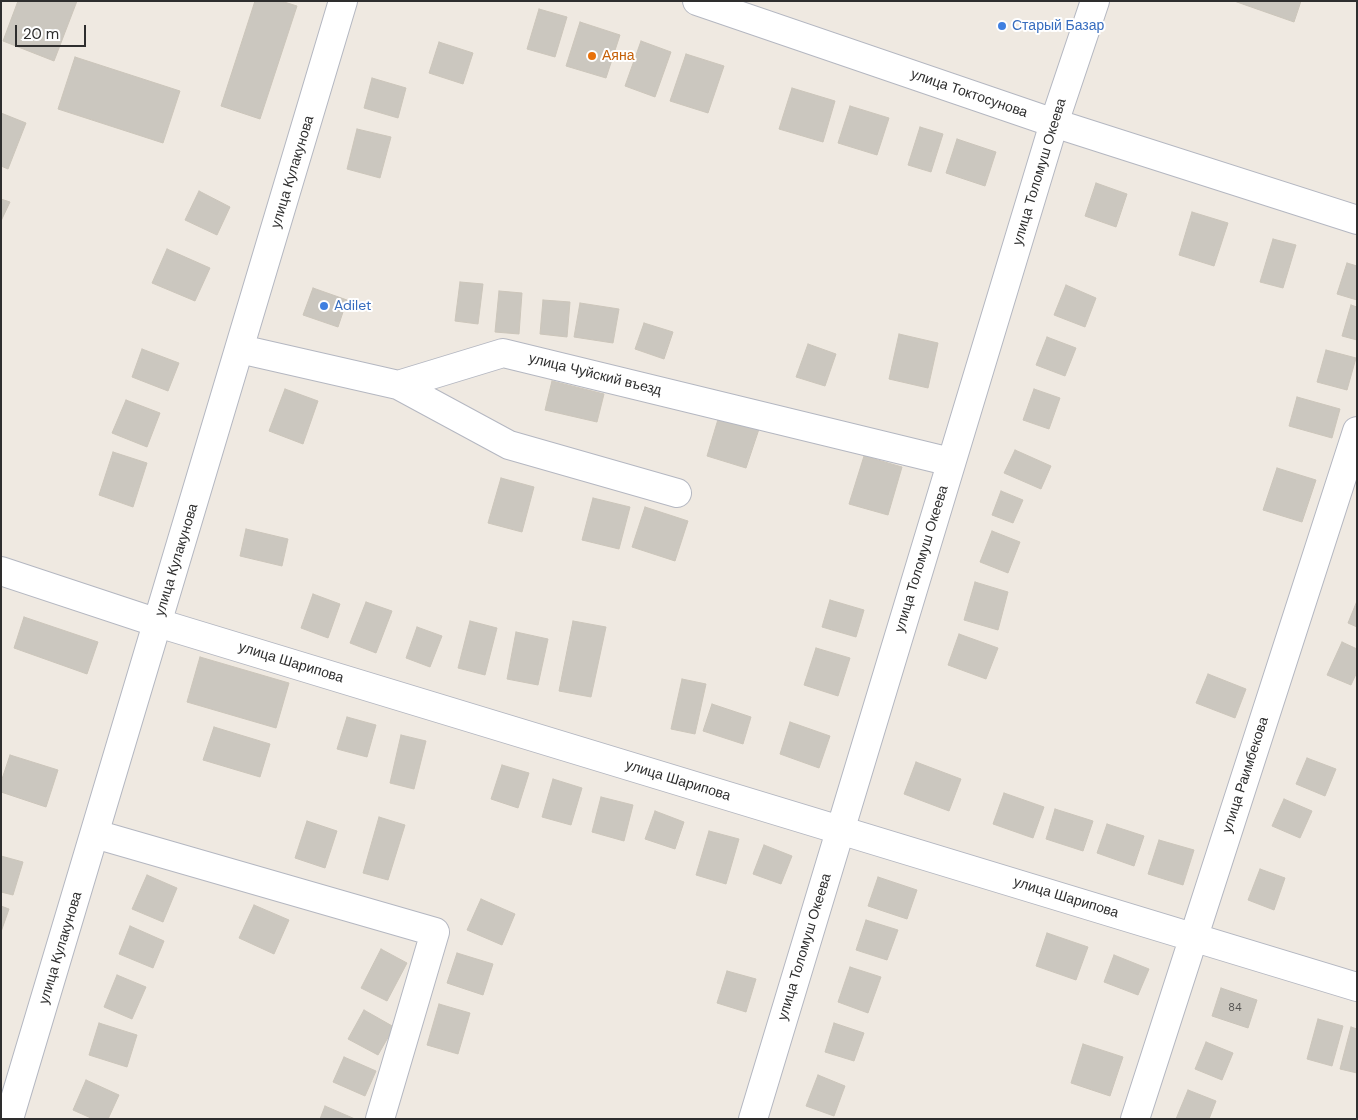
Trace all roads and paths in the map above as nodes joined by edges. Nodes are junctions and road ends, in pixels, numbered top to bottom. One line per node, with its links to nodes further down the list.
1 (344, 1): 6 (street, улица Кулакунова)
2 (697, 1): 4 (street, улица Токтосунова)
3 (1095, 1): 4 (street, улица Толомуш Океева)
4 (1054, 123): 5 (street, улица Токтосунова); 9 (street, улица Толомуш Океева)
5 (1357, 220)
6 (240, 349): 7 (street, улица Чуйский въезд); 12 (street, улица Кулакунова)
7 (398, 385): 9 (street, улица Чуйский въезд); 10 (street)
8 (1357, 431): 15 (street, улица Раимбекова)
9 (951, 462): 13 (street, улица Толомуш Океева)
10 (677, 493)
11 (1, 571): 12 (street, улица Шарипова)
12 (158, 623): 13 (street, улица Шарипова); 14 (street, улица Кулакунова)
13 (840, 830): 15 (street, улица Шарипова); 19 (street, улица Толомуш Океева)
14 (95, 834): 17 (street, улица Кулакунова); 18 (street)
15 (1194, 937): 16 (street, улица Шарипова); 20 (street, улица Раимбекова)
16 (1357, 987)
17 (10, 1119)
18 (380, 1119)
19 (753, 1119)
20 (1136, 1119)

